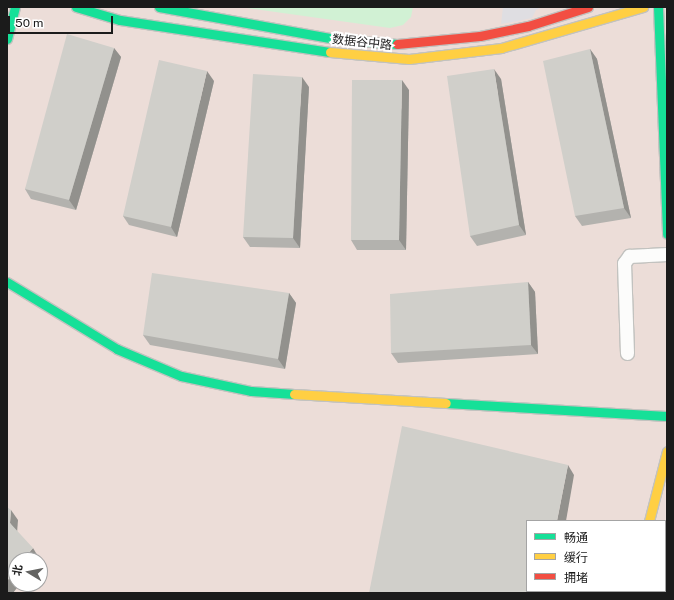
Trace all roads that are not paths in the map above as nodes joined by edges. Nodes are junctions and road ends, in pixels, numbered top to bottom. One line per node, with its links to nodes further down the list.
1 (15, 7): 7 (street)
2 (76, 7): 5 (street, 数据谷中路)
3 (159, 7): 4 (street, 数据谷中路)
4 (588, 7)
5 (643, 7)
6 (658, 7): 8 (street)
7 (7, 39)
8 (667, 234)
9 (667, 254): 11 (street)
10 (7, 282): 12 (street)
11 (627, 353)
12 (667, 416)
13 (667, 451): 14 (street)
14 (649, 520)

